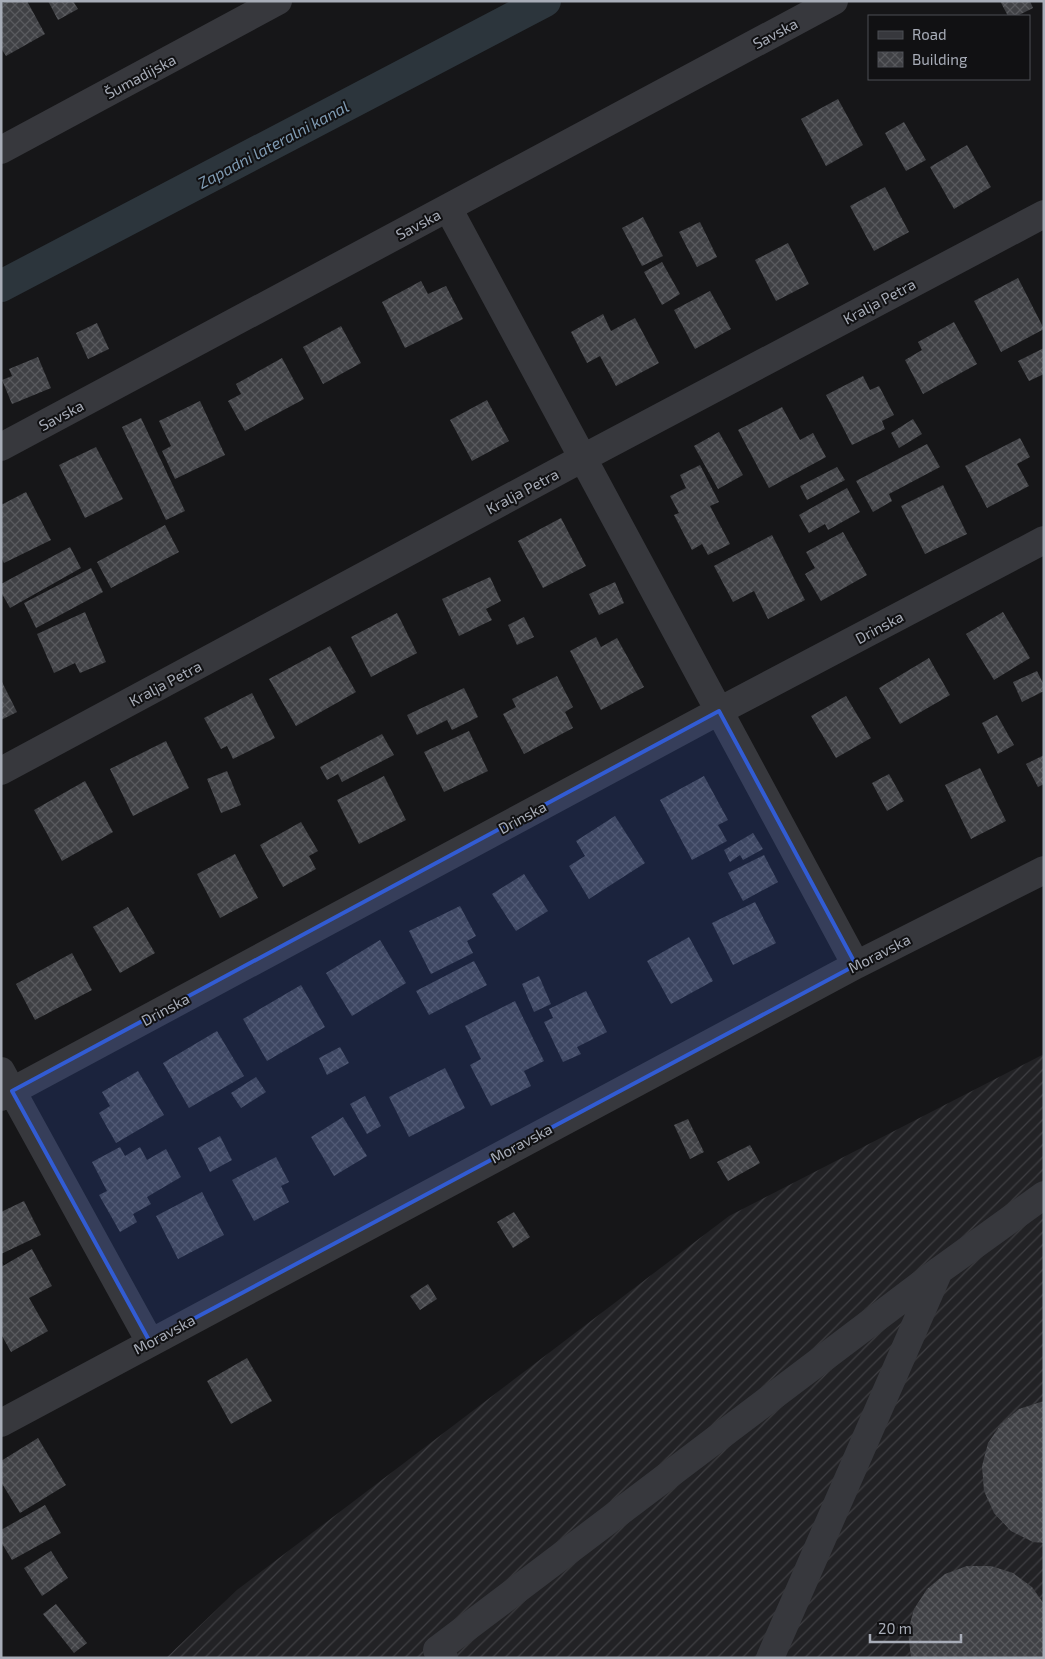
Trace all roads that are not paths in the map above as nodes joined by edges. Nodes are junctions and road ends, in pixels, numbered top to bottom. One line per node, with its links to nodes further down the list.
1 (278, 1): 3 (street, Šumadijska)
2 (834, 1): 4 (street, Savska)
3 (1, 150)
4 (448, 208): 6 (street, Savska); 7 (street)
5 (1044, 214): 7 (street, Kralja Petra)
6 (1, 447)
7 (583, 458): 9 (street); 10 (street, Kralja Petra)
8 (1044, 540): 9 (street, Drinska)
9 (719, 711): 12 (street); 13 (street, Drinska)
10 (1, 771)
11 (1044, 870): 12 (street, Moravska)
12 (856, 965): 16 (street, Moravska)
13 (5, 1086): 16 (street)
14 (1044, 1195): 15 (street)
15 (940, 1270): 18 (street); 19 (street)
16 (150, 1342): 17 (street, Moravska)
17 (1, 1423)
18 (436, 1655)
19 (770, 1658)

